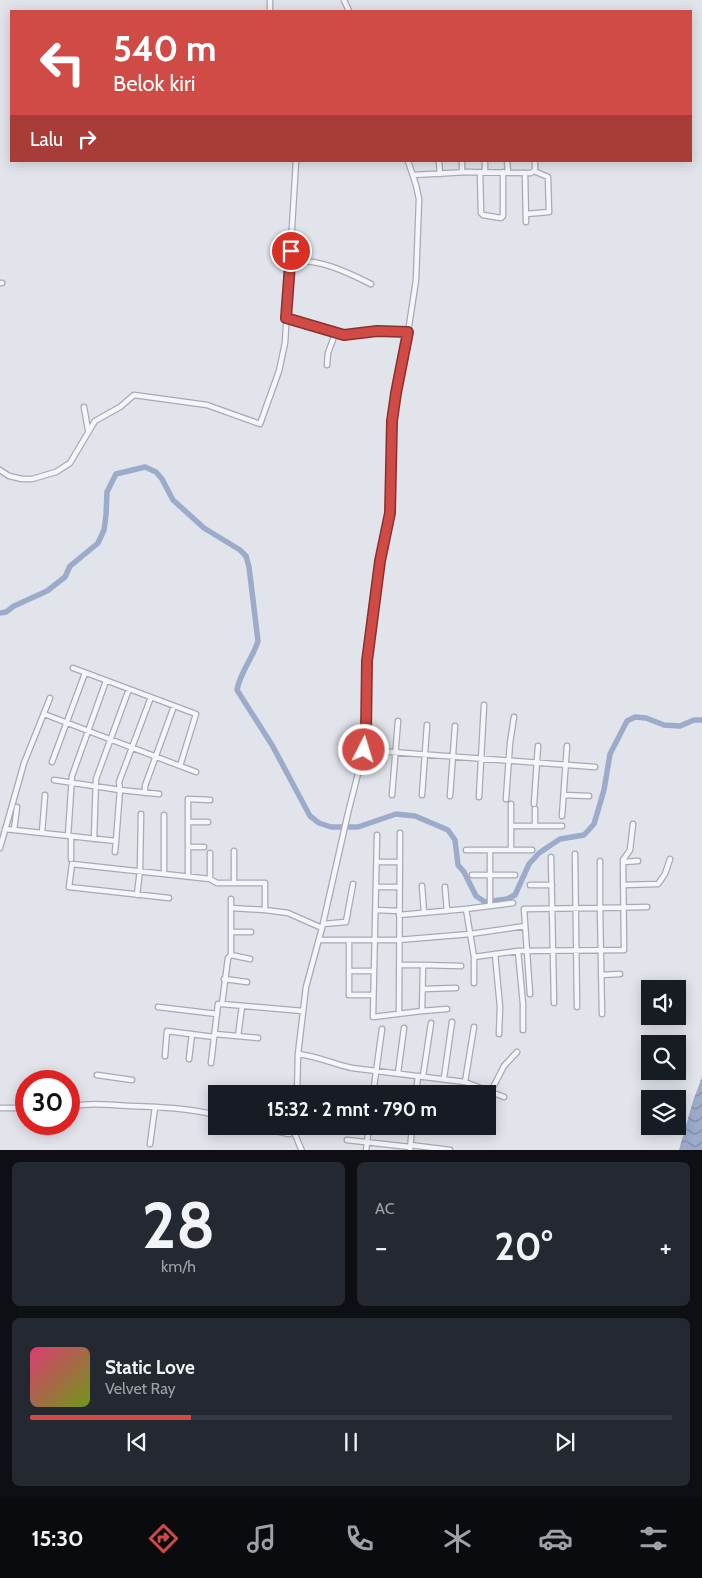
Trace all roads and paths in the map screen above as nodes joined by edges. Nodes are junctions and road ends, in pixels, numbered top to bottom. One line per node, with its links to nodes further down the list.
1 (296, 162): 17 (street)
2 (408, 162): 14 (street)
3 (439, 162): 13 (street)
4 (462, 162): 9 (street)
5 (485, 162): 10 (street)
6 (507, 162): 11 (street)
7 (535, 162): 8 (street)
8 (534, 171): 12 (street); 15 (street)
9 (462, 172): 10 (street); 13 (street)
10 (483, 172): 11 (street); 11 (street)
11 (505, 172): 12 (street)
12 (525, 173): 15 (street)
13 (440, 174): 14 (street)
14 (413, 175): 20 (street)
15 (526, 214): 16 (street)
16 (526, 222)
17 (291, 261): 18 (street); 19 (street)
18 (370, 284)
19 (286, 318): 21 (street); 24 (street)
20 (408, 332): 21 (street); 45 (street)
21 (335, 334): 22 (street)
22 (327, 365)
23 (84, 407): 24 (street)
24 (88, 430): 25 (street)
25 (0, 470)
26 (73, 668): 27 (street)
27 (85, 673): 28 (street); 37 (street)
28 (106, 681): 29 (street); 40 (street)
29 (129, 689): 30 (street); 41 (street)
30 (151, 697): 33 (street); 44 (street)
31 (50, 698): 34 (street)
32 (484, 705): 50 (street)
33 (174, 706): 48 (street); 55 (street)
34 (44, 714): 37 (street); 84 (street)
35 (514, 717): 51 (street)
36 (398, 721): 46 (street)
37 (67, 722): 40 (street); 52 (street)
38 (426, 724): 47 (street)
39 (455, 726): 49 (street)
40 (88, 731): 41 (street); 59 (street)
41 (111, 739): 44 (street); 60 (street)
42 (538, 746): 53 (street)
43 (567, 746): 54 (street)
44 (132, 748): 48 (street); 61 (street)
45 (364, 750): 46 (street); 144 (street)
46 (396, 753): 47 (street); 65 (street)
47 (424, 754): 49 (street); 66 (street)
48 (156, 757): 55 (street); 62 (street)
49 (453, 757): 50 (street); 68 (street)
50 (481, 759): 51 (street); 70 (street)
51 (509, 760): 53 (street); 71 (street)
52 (52, 762)
53 (537, 762): 54 (street); 82 (street)
54 (566, 765): 56 (street); 67 (street)
55 (180, 766): 57 (street)
56 (595, 767)
57 (196, 772)
58 (54, 780): 59 (street)
59 (72, 782): 60 (street); 89 (street)
60 (97, 787): 61 (street); 90 (street)
61 (120, 790): 62 (street); 91 (street)
62 (145, 793): 63 (street)
63 (158, 794)
64 (45, 795): 86 (street)
65 (392, 795)
66 (422, 795)
67 (564, 795): 69 (street); 77 (street)
68 (450, 796)
69 (589, 796)
70 (479, 797)
71 (506, 799)
72 (210, 800): 78 (street)
73 (511, 804): 81 (street)
74 (17, 807): 85 (street)
75 (141, 814): 111 (street)
76 (164, 815): 112 (street)
77 (562, 816)
78 (188, 822): 79 (street); 92 (street)
79 (208, 822)
80 (633, 824): 110 (street)
81 (511, 826): 82 (street); 97 (street)
82 (535, 826): 83 (street)
83 (562, 826)
84 (5, 829): 85 (street); 94 (street)
85 (14, 830): 86 (street)
86 (42, 833): 89 (street)
87 (400, 833): 109 (street)
88 (377, 835): 108 (street)
89 (70, 836): 90 (street); 104 (street)
90 (94, 839): 91 (street)
91 (116, 841): 100 (street)
92 (188, 847): 93 (street); 116 (street)
93 (204, 847)
94 (0, 848)
95 (466, 850): 96 (street)
96 (490, 850): 97 (street); 114 (street)
97 (512, 850): 98 (street)
98 (532, 850)
99 (234, 851): 118 (street)
100 (115, 852)
101 (210, 853): 117 (street)
102 (574, 854): 134 (street)
103 (551, 857): 121 (street)
104 (71, 858)
105 (670, 859): 122 (street)
106 (600, 861): 135 (street)
107 (638, 861): 110 (street)
108 (376, 862): 109 (street); 124 (street)
109 (399, 862): 125 (street)
110 (623, 862): 122 (street)
111 (140, 870): 112 (street); 127 (street); 127 (street)
112 (164, 873): 116 (street)
113 (472, 875): 114 (street)
114 (490, 875): 115 (street); 130 (street)
115 (515, 875)
116 (188, 876): 117 (street)
117 (210, 879): 118 (street)
118 (234, 883): 139 (street)
119 (353, 884): 144 (street)
120 (530, 885): 121 (street)
121 (552, 885): 138 (street)
122 (623, 885): 136 (street)
123 (422, 886): 143 (street)
124 (376, 887): 125 (street); 140 (street)
125 (399, 887): 142 (street)
126 (445, 887): 141 (street)
127 (137, 895): 128 (street)
128 (169, 898)
129 (231, 899): 133 (street)
130 (490, 903): 131 (street); 137 (street)
131 (513, 903)
132 (647, 907): 136 (street)
133 (231, 908): 139 (street); 146 (street)
134 (576, 908): 135 (street); 138 (street); 156 (street)
135 (600, 908): 136 (street); 153 (street)
136 (624, 908): 153 (street)
137 (466, 909): 141 (street); 148 (street)
138 (552, 909): 145 (street); 155 (street)
139 (266, 910): 144 (street)
140 (376, 910): 142 (street); 150 (street)
141 (447, 911): 143 (street)
142 (399, 913): 143 (street); 151 (street)
143 (424, 913)
144 (323, 926): 149 (street)
145 (522, 926): 148 (street); 154 (street)
146 (231, 932): 147 (street); 158 (street)
147 (251, 932)
148 (470, 934): 151 (street); 159 (street)
149 (319, 940): 152 (street); 182 (street)
150 (374, 940): 151 (street); 152 (street); 165 (street)
151 (398, 940): 161 (street)
152 (349, 941): 164 (street)
153 (601, 950): 156 (street); 167 (street)
154 (523, 951): 155 (street); 157 (street); 173 (street); 191 (street)
155 (553, 951): 156 (street); 176 (street)
156 (576, 951): 179 (street)
157 (495, 954): 159 (street); 193 (street)
158 (231, 955): 160 (street); 168 (street)
159 (474, 957): 170 (street)
160 (250, 959)
161 (400, 965): 162 (street); 184 (street)
162 (423, 965): 163 (street); 172 (street)
163 (462, 966)
164 (349, 971): 165 (street); 174 (street)
165 (373, 971): 174 (street)
166 (620, 974): 167 (street)
167 (602, 975): 185 (street)
168 (224, 980): 169 (street); 175 (street)
169 (247, 982)
170 (474, 983)
171 (456, 988): 172 (street)
172 (423, 989): 181 (street)
173 (530, 994)
174 (373, 995): 184 (street)
175 (222, 1004): 177 (street); 183 (street)
176 (554, 1004)
177 (242, 1006): 182 (street); 195 (street)
178 (158, 1007): 183 (street)
179 (577, 1007)
180 (447, 1009): 181 (street)
181 (422, 1010): 184 (street)
182 (303, 1011): 198 (street)
183 (217, 1014): 194 (street)
184 (399, 1014)
185 (602, 1014)
186 (452, 1022): 206 (street)
187 (431, 1024): 205 (street)
188 (474, 1027): 208 (street)
189 (404, 1028): 203 (street)
190 (382, 1029): 202 (street)
191 (523, 1030)
192 (192, 1034): 194 (street); 199 (street); 200 (street)
193 (499, 1034)
194 (214, 1035): 195 (street); 201 (street)
195 (238, 1036): 196 (street)
196 (258, 1038)
197 (517, 1052): 213 (street)
198 (298, 1054): 202 (street); 209 (street)
199 (164, 1056)
200 (189, 1060)
201 (211, 1063)
202 (376, 1071): 203 (street); 210 (street)
203 (398, 1073): 205 (street)
204 (97, 1075): 207 (street)
205 (420, 1076): 206 (street); 211 (street)
206 (444, 1078): 208 (street)
207 (132, 1080)
208 (465, 1082): 212 (street)
209 (297, 1085)
210 (374, 1085)
211 (418, 1085)
212 (472, 1085)
213 (494, 1085)
214 (496, 1094): 215 (street)
215 (504, 1097)
216 (80, 1105): 217 (street)
217 (155, 1107): 220 (street); 226 (street)
218 (0, 1108): 219 (street)
219 (15, 1108)
220 (208, 1113)
221 (295, 1135): 228 (street)
222 (368, 1135): 225 (street)
223 (411, 1135): 227 (street)
224 (347, 1140): 225 (street)
225 (367, 1142): 227 (street); 229 (street)
226 (150, 1144)
227 (410, 1148): 230 (street)
228 (302, 1150)
229 (366, 1150)
230 (450, 1150)

